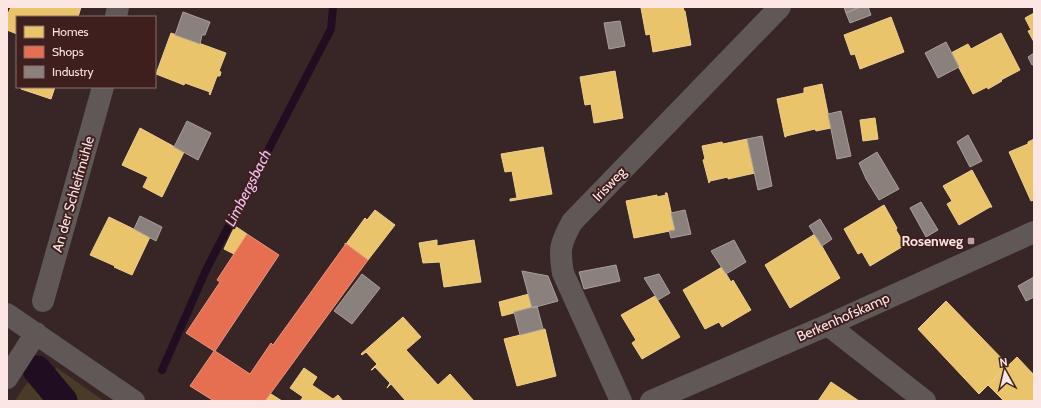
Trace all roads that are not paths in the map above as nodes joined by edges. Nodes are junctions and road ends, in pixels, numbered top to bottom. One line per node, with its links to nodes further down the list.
1 (780, 7): 10 (street, Irisweg)
2 (103, 88): 4 (street, An der Schleifmühle)
3 (1034, 232): 6 (street, Berkenhofskamp)
4 (43, 301)
5 (7, 314): 7 (street)
6 (828, 325): 11 (street, Berkenhofskamp); 12 (street)
7 (36, 333): 8 (street); 9 (street)
8 (7, 378)
9 (134, 401)
10 (620, 401)
11 (651, 401)
12 (925, 401)

